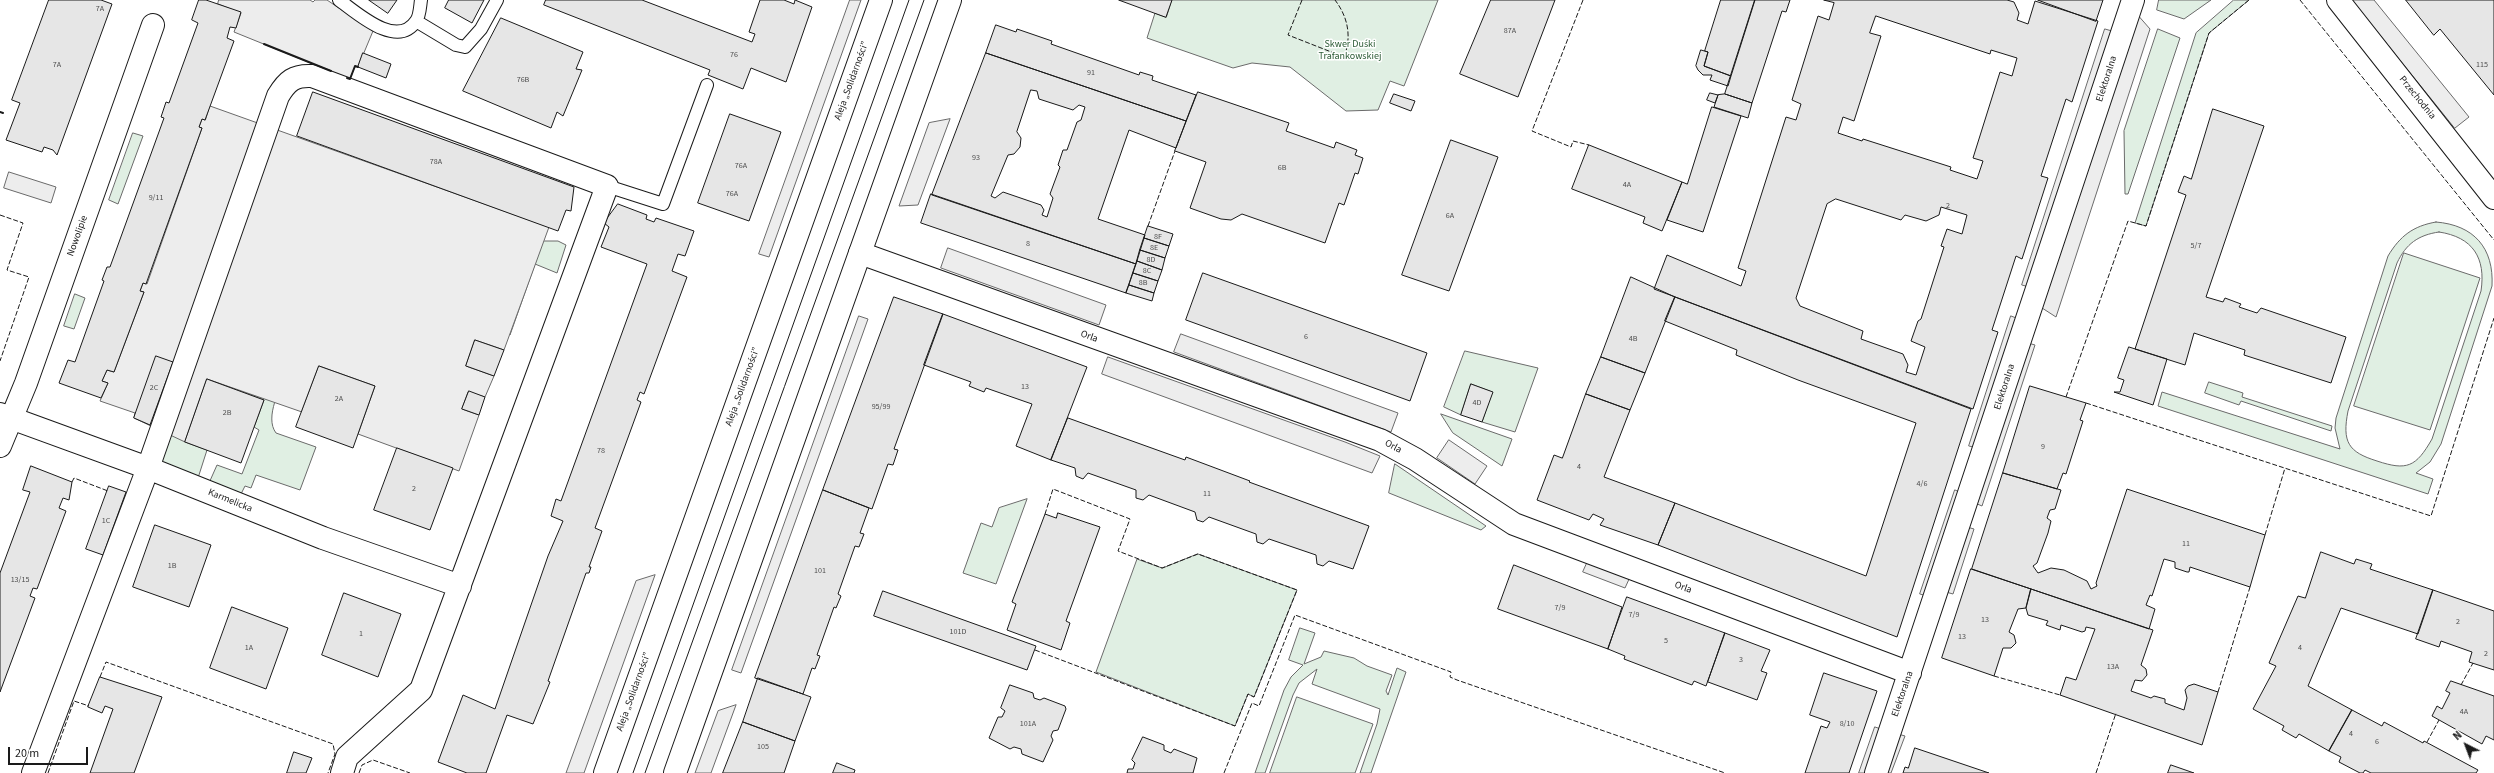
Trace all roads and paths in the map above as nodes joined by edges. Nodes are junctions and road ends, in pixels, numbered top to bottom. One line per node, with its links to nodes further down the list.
1 (339, 0): 8 (lane)
2 (421, 0): 8 (lane)
3 (497, 0): 8 (lane)
4 (881, 0): 21 (street, Aleja „Solidarności”)
5 (2338, 0): 12 (street, Przechodnia)
6 (947, 7): 13 (street)
7 (2130, 8): 18 (street, Elektoralna)
8 (416, 21)
9 (153, 25): 14 (street, Nowolipie)
10 (707, 85): 11 (lane)
11 (607, 186): 16 (street); 17 (street)
12 (2494, 198)
13 (860, 253): 18 (street, Orla); 22 (street)
14 (6, 416): 15 (street, Nowolipie); 16 (street, Karmelicka)
15 (0, 446)
16 (148, 468): 17 (street, Karmelicka); 19 (street)
17 (460, 586): 20 (street)
18 (1910, 673): 23 (street, Elektoralna)
19 (33, 773)
20 (342, 773)
21 (604, 773)
22 (675, 773)
23 (1876, 773)

